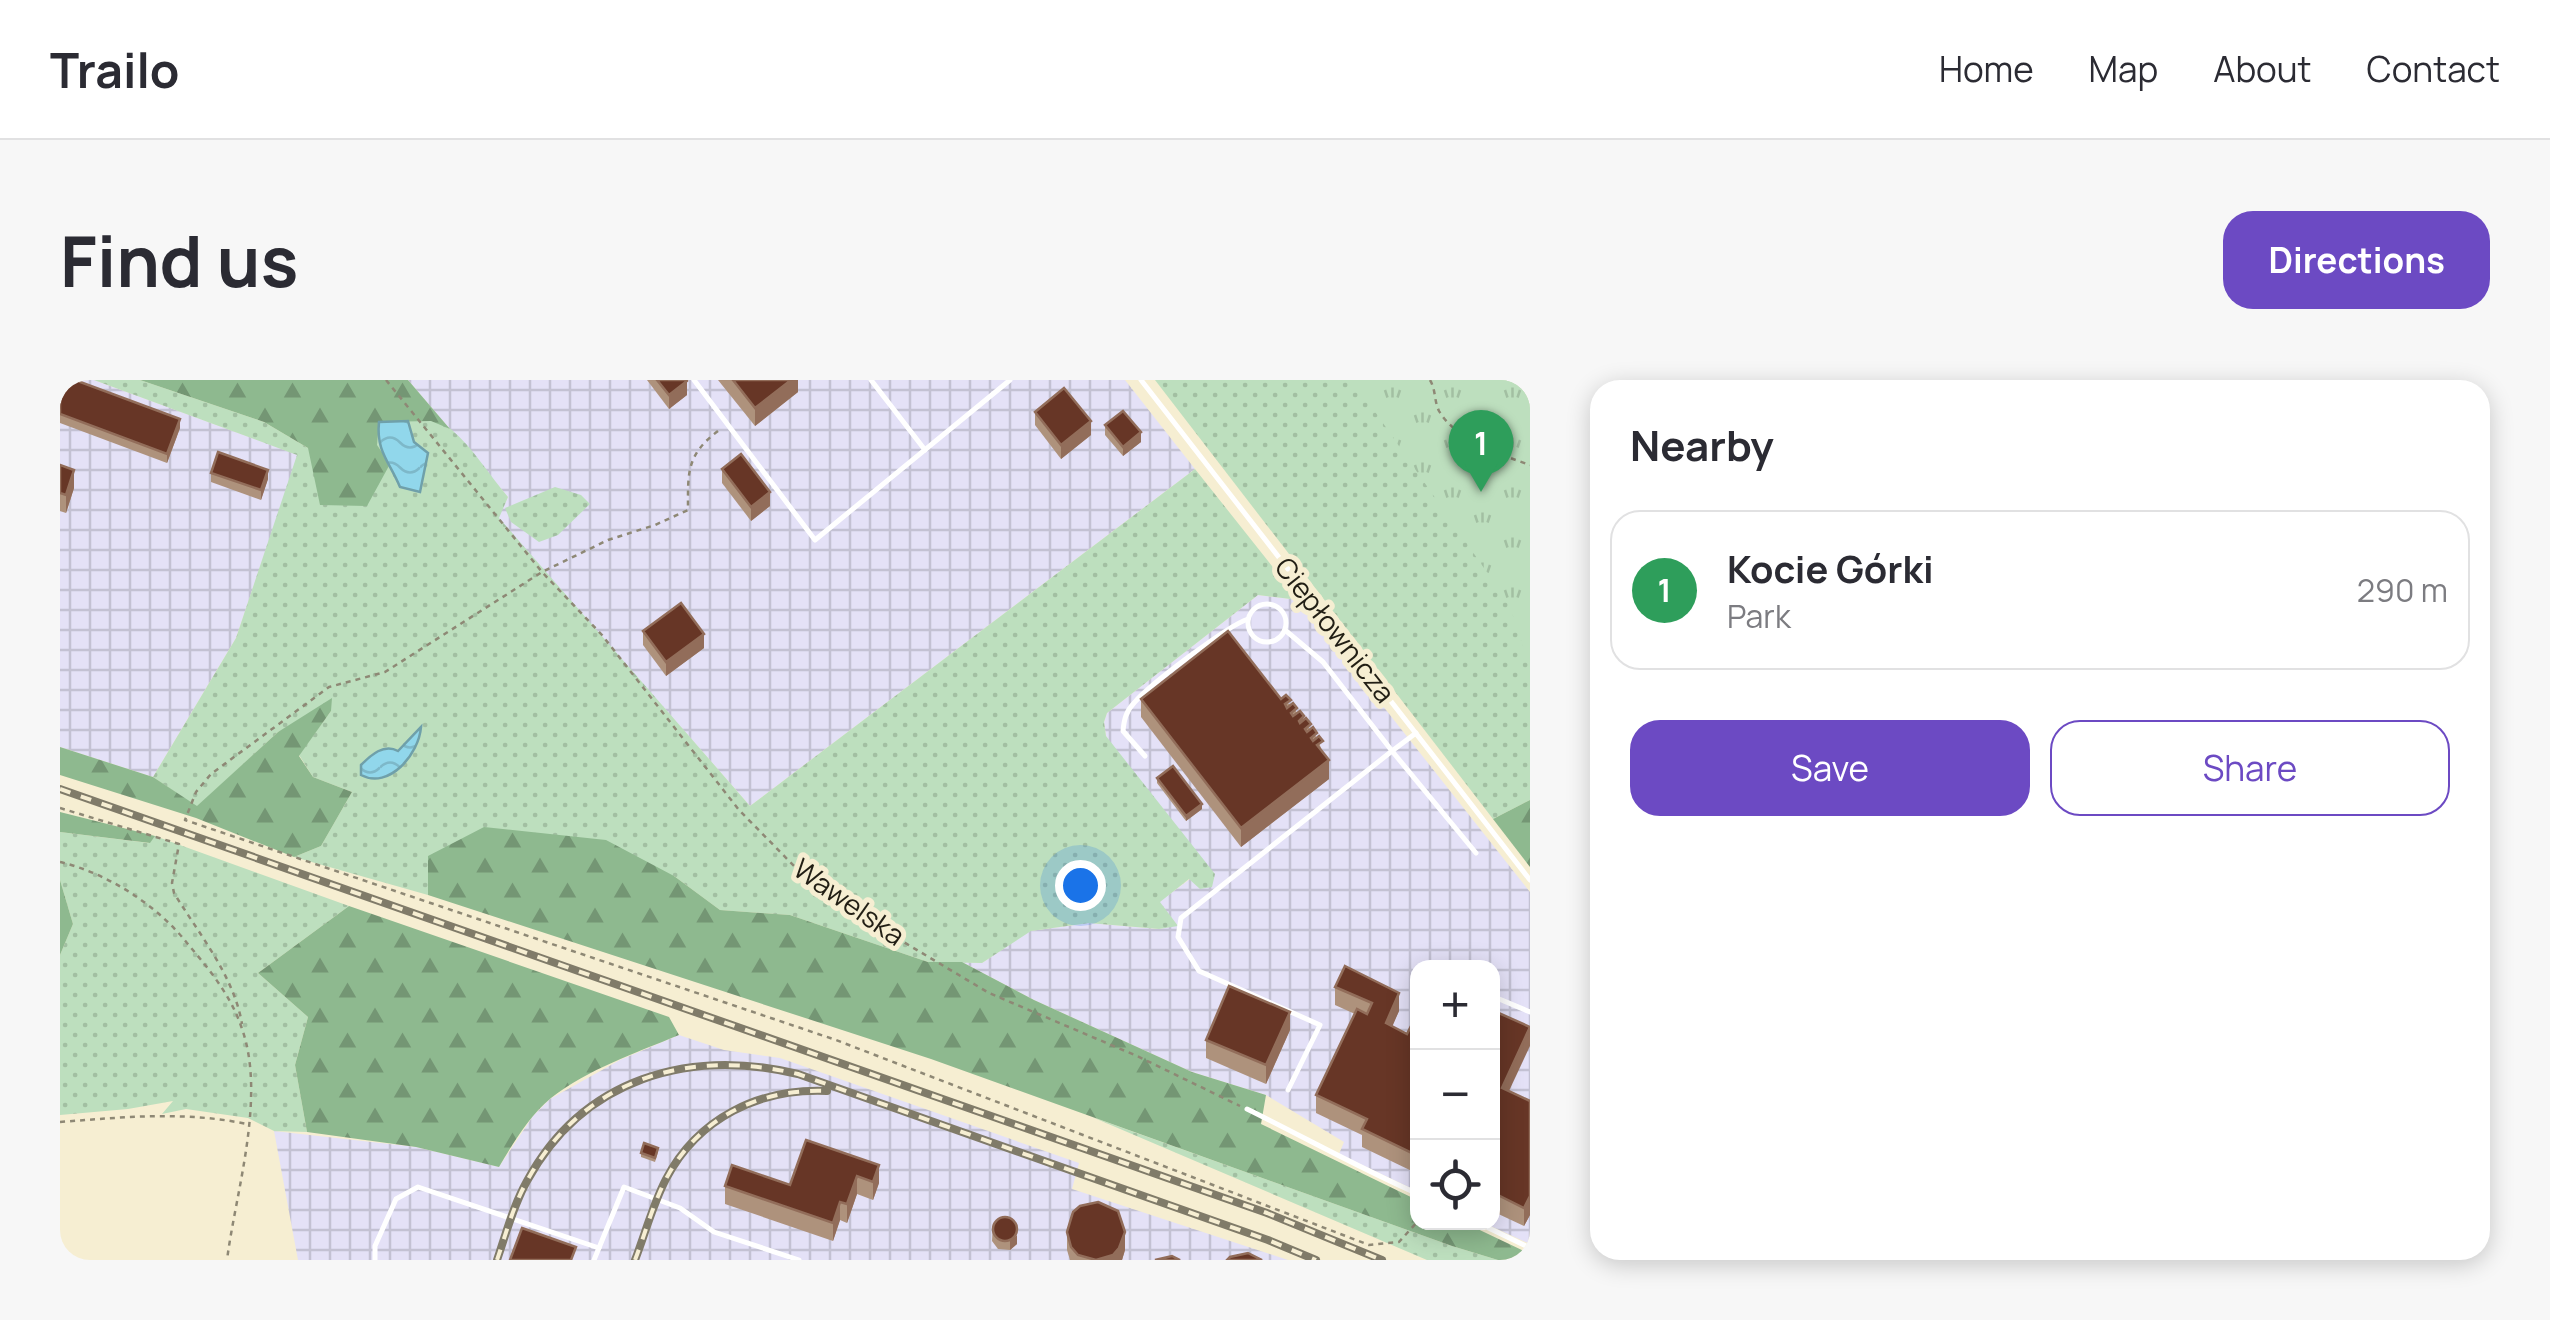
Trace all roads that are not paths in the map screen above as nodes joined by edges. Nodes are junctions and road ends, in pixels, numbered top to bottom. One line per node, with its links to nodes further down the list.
1 (694, 380): 5 (lane)
2 (871, 380): 5 (lane)
3 (1010, 380): 5 (lane)
4 (1140, 380): 8 (lane, Ciepłownicza)
5 (925, 450)
6 (1248, 619): 7 (lane); 7 (lane); 10 (lane)
7 (1285, 630): 9 (lane)
8 (1416, 733): 9 (lane); 12 (lane, Ciepłownicza)
9 (1392, 751): 11 (lane); 15 (lane)
10 (1145, 756)
11 (1476, 853)
12 (1530, 880)
13 (1500, 999): 14 (lane)
14 (1530, 1012)
15 (1288, 1090)
16 (1247, 1109): 17 (lane)
17 (1410, 1190)
18 (1493, 1230): 20 (lane)
19 (599, 1248): 21 (lane); 22 (lane); 23 (lane)
20 (1530, 1248)
21 (375, 1260)
22 (594, 1260)
23 (799, 1260)

